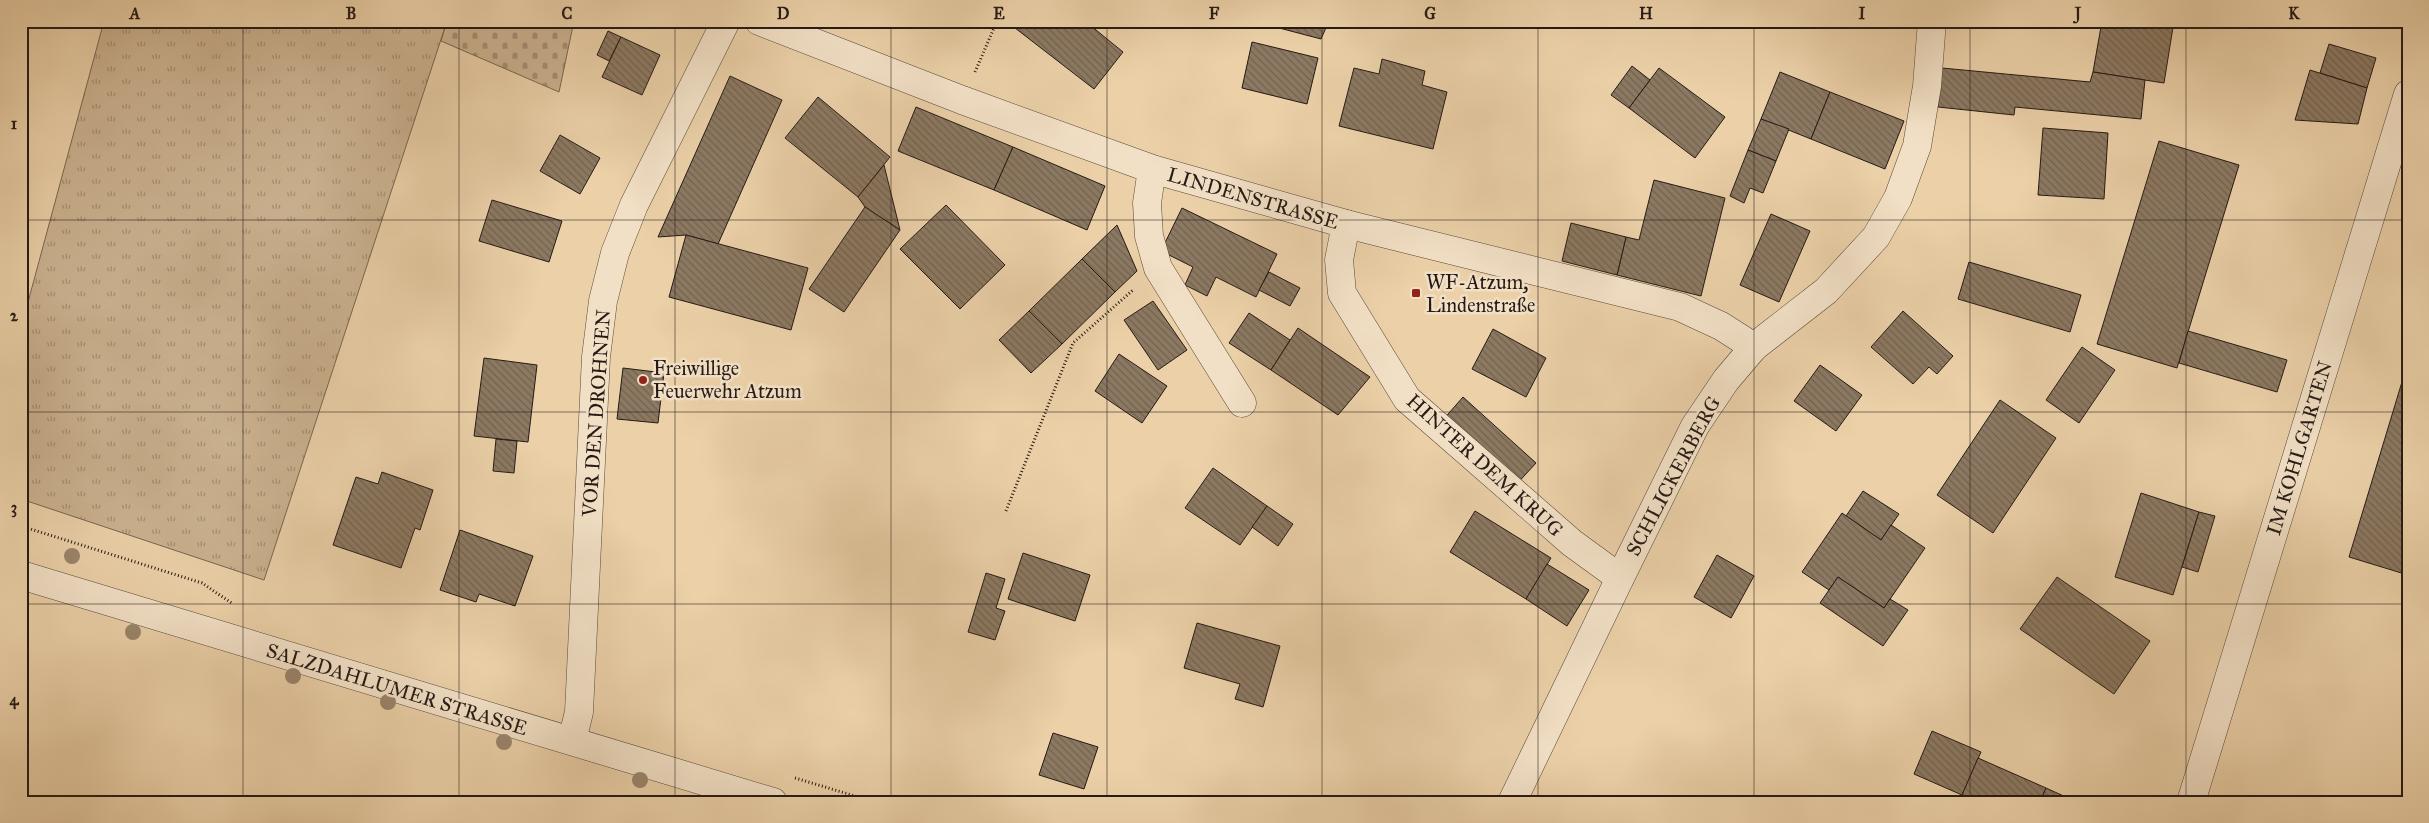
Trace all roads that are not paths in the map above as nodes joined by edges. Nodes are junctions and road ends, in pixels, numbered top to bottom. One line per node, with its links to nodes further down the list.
1 (726, 21): 11 (street, VOR DEN DROHNEN)
2 (759, 21): 5 (street, LINDENSTRASSE)
3 (1932, 21): 7 (street, SCHLICKERBERG)
4 (2408, 94): 14 (street, IM KOHLGARTEN)
5 (1152, 169): 6 (street, LINDENSTRASSE); 8 (street)
6 (1346, 224): 7 (street, LINDENSTRASSE); 10 (street, HINTER DEM KRUG)
7 (1754, 347): 10 (street, SCHLICKERBERG)
8 (1242, 403)
9 (21, 575): 11 (street, SALZDAHLUMER STRASSE)
10 (1620, 578): 13 (street, SCHLICKERBERG)
11 (572, 741): 12 (street, SALZDAHLUMER STRASSE)
12 (773, 802)
13 (1512, 802)
14 (2191, 802)

